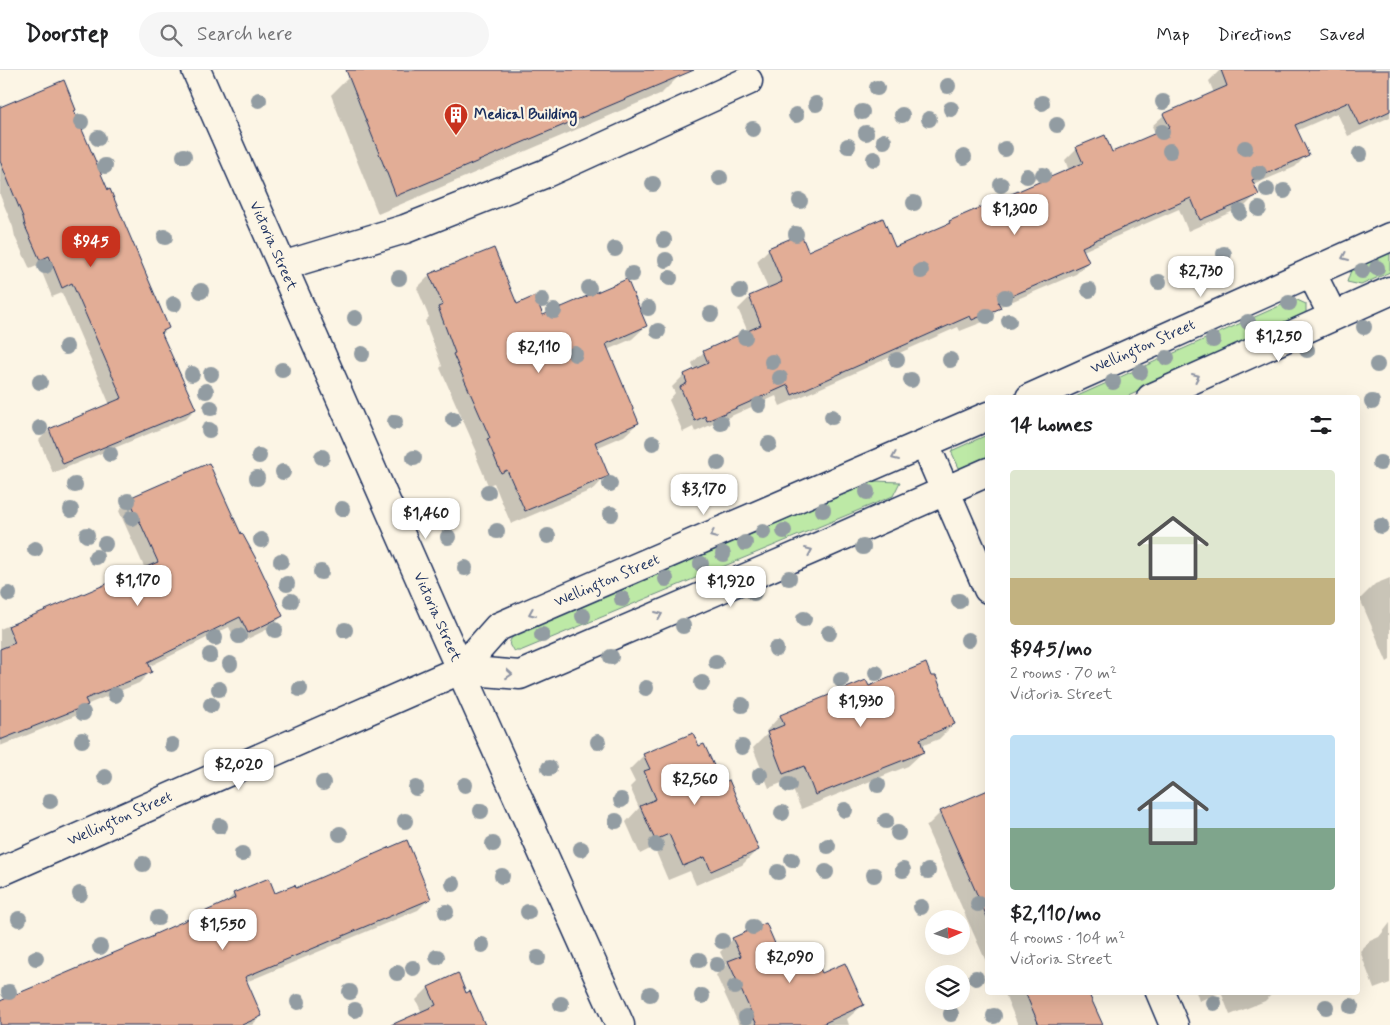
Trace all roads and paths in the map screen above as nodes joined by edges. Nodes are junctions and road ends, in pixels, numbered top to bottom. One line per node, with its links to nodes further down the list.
1 (196, 70): 4 (street, Victoria Street)
2 (748, 81): 4 (street)
3 (1390, 237): 5 (street, Wellington Street, one-way to 5)
4 (282, 266): 15 (street, Victoria Street)
5 (1311, 272): 7 (street); 8 (street, Wellington Street)
6 (1390, 291): 7 (street)
7 (1333, 316): 9 (street, one-way to 7)
8 (1037, 395)
9 (1158, 395)
10 (985, 417): 11 (street, Wellington Street)
11 (925, 444): 13 (street); 15 (street, Wellington Street, one-way to 15)
12 (985, 473): 13 (street, Wellington Street)
13 (945, 490): 14 (street); 15 (street, Wellington Street, one-way to 13)
14 (985, 582)
15 (460, 670): 16 (street, Wellington Street); 18 (street, Victoria Street)
16 (0, 872)
17 (1161, 995): 19 (street)
18 (620, 1025)
19 (1174, 1025)

